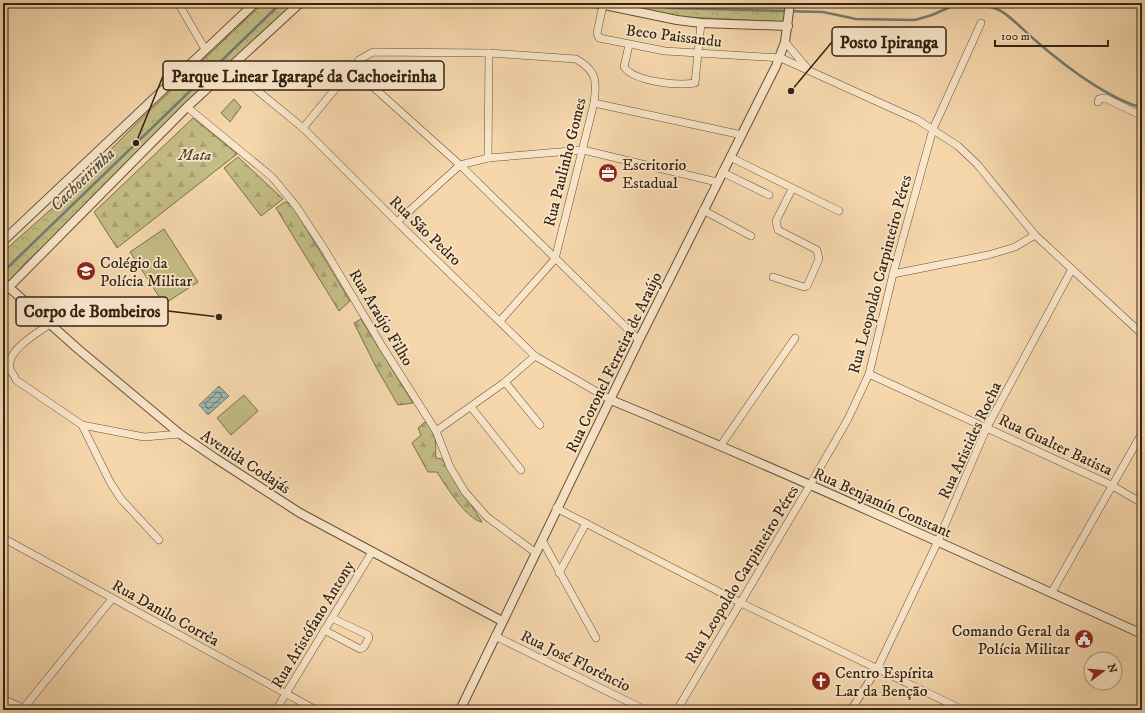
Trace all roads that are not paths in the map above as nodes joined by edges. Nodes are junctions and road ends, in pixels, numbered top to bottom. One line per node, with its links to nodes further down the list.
1 (178, 3): 12 (street)
2 (255, 3): 12 (street)
3 (300, 3): 16 (street)
4 (595, 3): 6 (street)
5 (790, 3): 7 (street, Rua Coronel Ferreira de Araújo)
6 (603, 5): 8 (street); 11 (street, Beco Paissandu)
7 (788, 22): 8 (street); 10 (street, Rua Coronel Ferreira de Araújo)
8 (701, 23): 14 (street)
9 (981, 23): 24 (street, Rua Leopoldo Carpinteiro Péres)
10 (785, 42): 15 (street, Rua Coronel Ferreira de Araújo); 18 (street)
11 (629, 45): 14 (street, Beco Paissandu); 14 (street)
12 (205, 49): 39 (street)
13 (488, 53): 17 (street, Rua Paulinho Gomes); 20 (street, Rua Paulinho Gomes); 28 (street)
14 (698, 54): 15 (street, Beco Paissandu)
15 (780, 58): 18 (street, Beco Paissandu); 25 (street, Rua Coronel Ferreira de Araújo)
16 (230, 68): 21 (street); 23 (street, Rua São Pedro)
17 (352, 68): 23 (street, Rua Paulinho Gomes); 29 (street)
18 (810, 70): 24 (street, Beco Paissandu)
19 (1098, 102): 22 (street)
20 (594, 103): 25 (street); 26 (street, Rua Paulinho Gomes)
21 (187, 107): 44 (street); 58 (street, Rua Araújo Filho)
22 (1142, 116)
23 (303, 128): 36 (street, Rua São Pedro)
24 (933, 129): 37 (street, Beco Paissandu); 42 (street, Rua Leopoldo Carpinteiro Péres)
25 (742, 135): 27 (street, Rua Coronel Ferreira de Araújo)
26 (583, 150): 28 (street); 31 (street); 40 (street, Rua Paulinho Gomes)
27 (730, 157): 30 (street, Rua Coronel Ferreira de Araújo); 32 (street)
28 (488, 158): 29 (street)
29 (460, 166): 36 (street); 40 (street)
30 (722, 172): 31 (street, Rua Coronel Ferreira de Araújo); 33 (street)
31 (717, 182): 34 (street, Rua Coronel Ferreira de Araújo)
32 (792, 189): 35 (street); 43 (street)
33 (769, 195)
34 (703, 210): 38 (street); 49 (street, Rua Coronel Ferreira de Araújo)
35 (839, 211)
36 (397, 222): 45 (street, Rua São Pedro)
37 (1034, 235): 41 (street, Beco Paissandu); 42 (street)
38 (751, 236)
39 (3, 241)
40 (555, 259): 45 (street, Rua Paulinho Gomes); 49 (street)
41 (1072, 269): 47 (street, Beco Paissandu); 57 (street, Rua Aristides Rocha)
42 (893, 274): 51 (street, Rua Leopoldo Carpinteiro Péres)
43 (773, 276)
44 (5, 286): 46 (street, Avenida Codajás)
45 (500, 321): 50 (street, Rua São Pedro)
46 (50, 324): 55 (street); 60 (street, Avenida Codajás)
47 (1142, 334)
48 (795, 338): 61 (street)
49 (639, 340): 53 (street, Rua Coronel Ferreira de Araújo)
50 (535, 356): 52 (street); 53 (street, Rua São Pedro)
51 (869, 374): 57 (street, Rua Gualter Batista); 63 (street, Rua Leopoldo Carpinteiro Péres)
52 (505, 382): 54 (street); 56 (street)
53 (611, 400): 61 (street, Rua Benjamín Constant); 66 (street, Rua Coronel Ferreira de Araújo)
54 (470, 408): 58 (street); 62 (street)
55 (82, 425): 60 (street); 69 (street)
56 (540, 425)
57 (987, 427): 64 (street, Rua Gualter Batista); 71 (street, Rua Aristides Rocha)
58 (436, 431): 73 (street, Rua Araújo Filho)
59 (1142, 433): 64 (street)
60 (180, 434): 72 (street, Avenida Codajás)
61 (721, 445): 63 (street, Rua Benjamín Constant)
62 (521, 470)
63 (810, 485): 71 (street, Rua Benjamín Constant); 77 (street, Rua Leopoldo Carpinteiro Péres)
64 (1111, 485): 65 (street, Rua Gualter Batista); 75 (street)
65 (1142, 503)
66 (556, 508): 67 (street); 70 (street, Rua Coronel Ferreira de Araújo)
67 (586, 523): 74 (street); 77 (street)
68 (3, 538): 76 (street, Rua Danilo Corrêa)
69 (159, 540)
70 (542, 540): 73 (street, Rua Coronel Ferreira de Araújo); 74 (street)
71 (938, 541): 75 (street, Rua Benjamín Constant); 84 (street, Rua Aristides Rocha)
72 (372, 552): 78 (street, Rua Aristófano Antony); 79 (street, Avenida Codajás)
73 (536, 553): 79 (street, Rua Coronel Ferreira de Araújo)
74 (559, 573): 83 (street)
75 (1052, 592): 81 (street, Rua Benjamín Constant)
76 (112, 599): 85 (street, Rua Danilo Corrêa); 87 (street)
77 (741, 603): 84 (street); 92 (street, Rua Leopoldo Carpinteiro Péres)
78 (332, 618): 80 (street, Rua Aristófano Antony); 80 (street)
79 (502, 621): 82 (street, Rua Coronel Ferreira de Araújo)
80 (324, 630): 85 (street, Rua Aristófano Antony)
81 (1142, 634)
82 (495, 636): 90 (street, Rua Coronel Ferreira de Araújo); 91 (street, Rua José Florêncio)
83 (596, 638)
84 (877, 669): 93 (street, Rua Aristides Rocha); 94 (street)
85 (286, 695): 88 (street, Rua Aristófano Antony); 89 (street, Rua Danilo Corrêa)
86 (3, 699): 87 (street)
87 (24, 709)
88 (276, 710)
89 (316, 710)
90 (460, 710)
91 (645, 710)
92 (677, 710)
93 (851, 710)
94 (963, 710)

